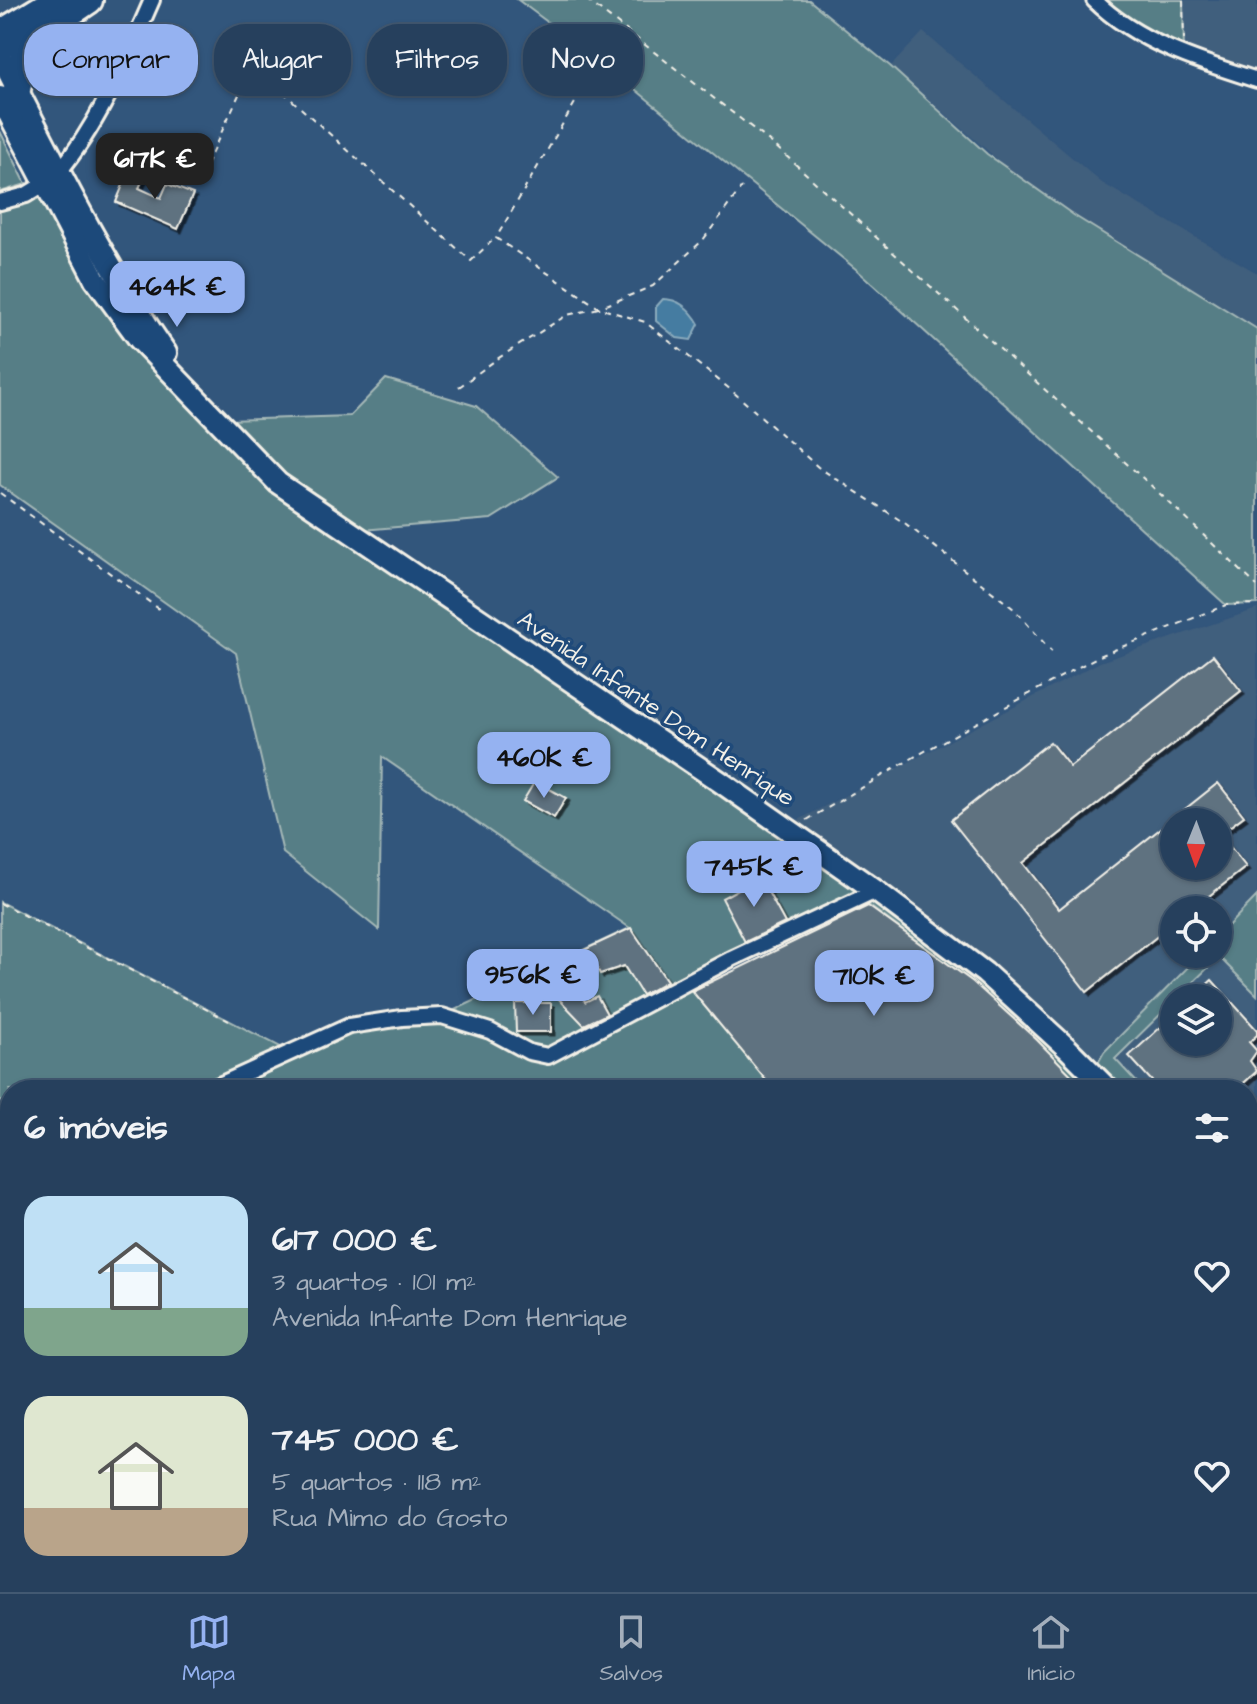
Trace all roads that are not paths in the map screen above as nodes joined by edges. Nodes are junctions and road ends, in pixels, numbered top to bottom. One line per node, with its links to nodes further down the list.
1 (56, 0): 6 (highway)
2 (89, 0): 6 (highway)
3 (152, 0): 12 (street)
4 (1094, 0): 10 (street)
5 (0, 13): 6 (highway)
6 (35, 23): 7 (highway); 8 (highway); 11 (highway)
7 (0, 34)
8 (0, 43)
9 (0, 56): 11 (main road, Avenida Infante Dom Henrique)
10 (1257, 80)
11 (9, 93): 12 (main road, Avenida Infante Dom Henrique)
12 (51, 178): 13 (street); 14 (main road, Avenida Infante Dom Henrique)
13 (0, 202)
14 (876, 891): 15 (street); 16 (main road, Avenida Infante Dom Henrique)
15 (230, 1080)
16 (1099, 1080)

